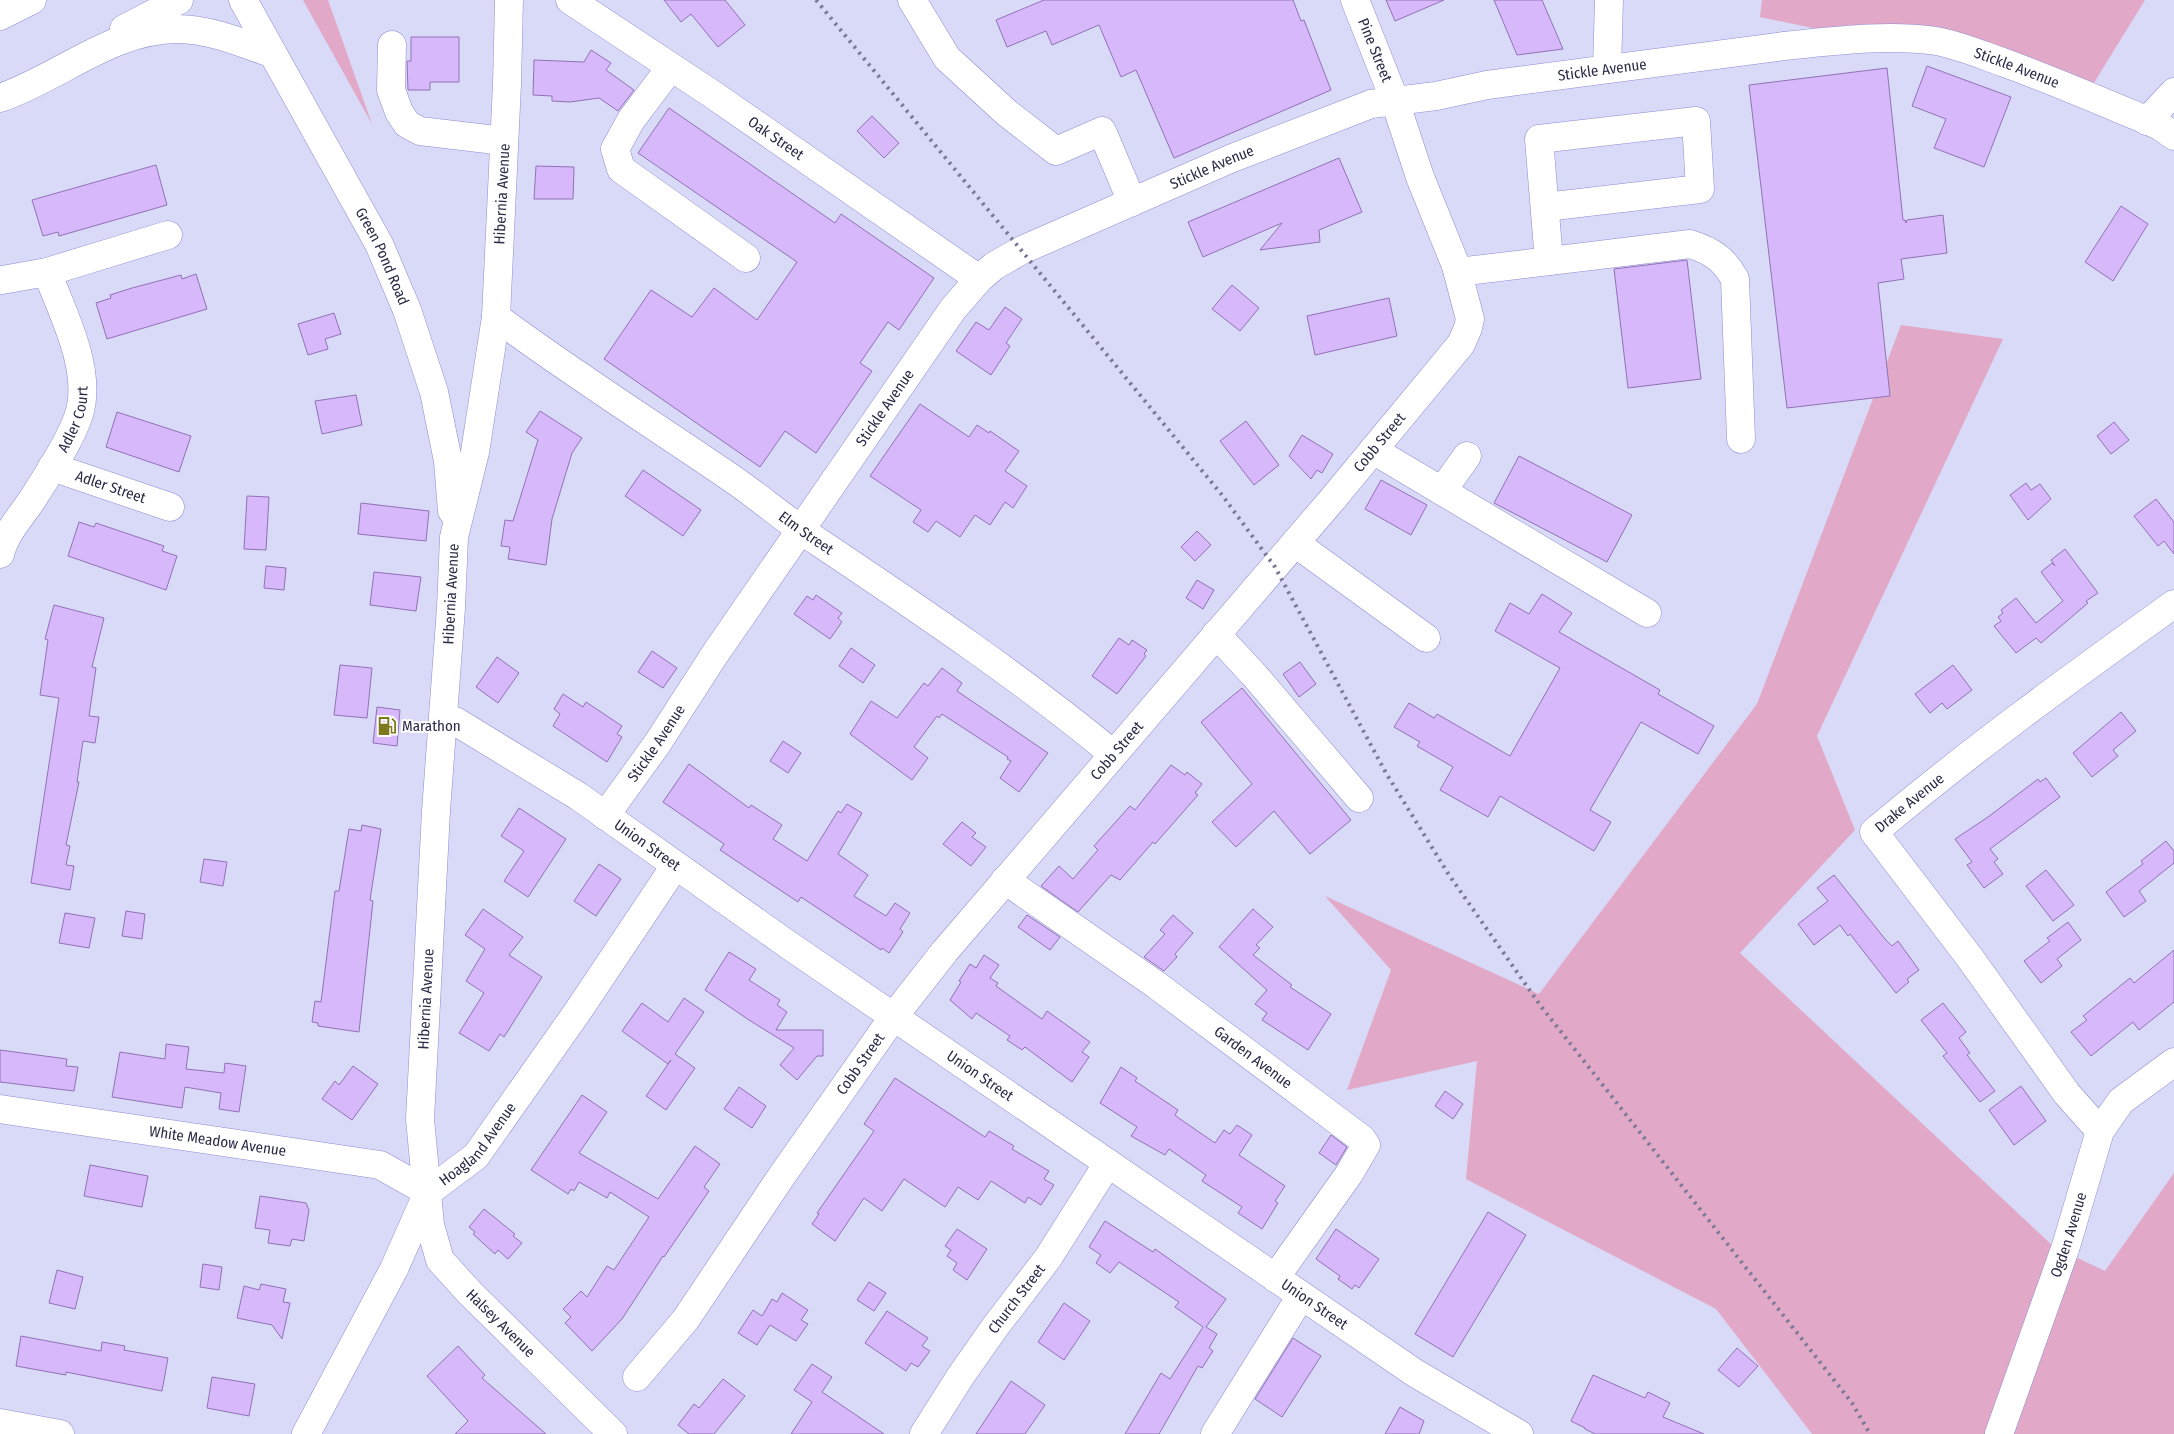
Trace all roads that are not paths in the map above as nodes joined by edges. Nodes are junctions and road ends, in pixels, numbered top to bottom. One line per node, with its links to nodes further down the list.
1 (32, 0): 9 (main road)
2 (179, 0): 11 (main road)
3 (243, 0): 12 (main road, Green Pond Road)
4 (509, 0): 20 (main road, Hibernia Avenue)
5 (570, 0): 13 (main road, Oak Street)
6 (912, 0): 21 (main road)
7 (1355, 0): 17 (main road, Pine Street)
8 (1609, 0): 14 (main road)
9 (0, 16)
10 (392, 45): 20 (main road)
11 (102, 48): 12 (main road); 16 (main road)
12 (273, 54): 38 (main road, Green Pond Road)
13 (671, 67): 24 (main road); 28 (main road, Oak Street)
14 (1607, 69): 17 (main road, Stickle Avenue); 18 (main road, Stickle Avenue)
15 (2174, 92): 18 (main road)
16 (0, 98)
17 (1395, 101): 21 (main road, Stickle Avenue); 27 (main road, Cobb Street)
18 (2147, 121): 19 (main road, Stickle Avenue)
19 (2174, 136)
20 (504, 141): 30 (main road, Hibernia Avenue)
21 (1132, 202): 28 (main road, Stickle Avenue)
22 (1545, 207): 22 (main road); 25 (main road)
23 (168, 235): 26 (main road)
24 (746, 258)
25 (1549, 261): 27 (main road); 31 (main road)
26 (47, 272): 29 (main road); 34 (main road, Adler Court)
27 (1458, 272): 32 (main road, Cobb Street)
28 (979, 279): 37 (main road, Stickle Avenue)
29 (2, 280)
30 (496, 317): 37 (main road, Elm Street); 38 (main road, Hibernia Avenue)
31 (1741, 439)
32 (1373, 450): 35 (main road); 39 (main road, Cobb Street)
33 (1467, 456): 35 (main road)
34 (52, 467): 36 (main road, Adler Street); 40 (main road, Adler Court)
35 (1442, 491): 42 (main road)
36 (170, 507)
37 (801, 530): 46 (main road, Elm Street); 48 (main road, Stickle Avenue)
38 (454, 538): 45 (main road, Hibernia Avenue)
39 (1295, 543): 43 (main road, Cobb Street); 44 (main road)
40 (0, 554)
41 (2174, 604): 54 (main road, Drake Avenue)
42 (1647, 613)
43 (1216, 634): 46 (main road, Cobb Street); 47 (main road)
44 (1426, 638)
45 (443, 720): 48 (main road, Union Street); 56 (main road, Hibernia Avenue)
46 (1113, 754): 50 (main road, Cobb Street)
47 (1360, 798)
48 (605, 816): 49 (main road, Union Street)
49 (676, 866): 51 (main road, Union Street); 56 (main road, Hoagland Avenue)
50 (1005, 880): 51 (main road, Cobb Street); 57 (main road, Garden Avenue)
51 (894, 1016): 55 (main road, Union Street); 59 (main road, Cobb Street)
52 (2174, 1062): 54 (main road, Ogden Avenue)
53 (0, 1109): 56 (main road, White Meadow Avenue)
54 (2100, 1130): 67 (main road, Ogden Avenue)
55 (1108, 1163): 57 (main road, Union Street); 64 (main road, Church Street)
56 (428, 1192): 62 (main road, Hoagland Avenue); 63 (main road, Halsey Avenue)
57 (1275, 1278): 58 (main road, Union Street)
58 (1301, 1296): 65 (main road); 66 (main road, Union Street)
59 (637, 1377)
60 (0, 1423): 61 (main road)
61 (60, 1434)
62 (306, 1434)
63 (613, 1434)
64 (924, 1434)
65 (1215, 1434)
66 (1519, 1434)
67 (1999, 1434)

